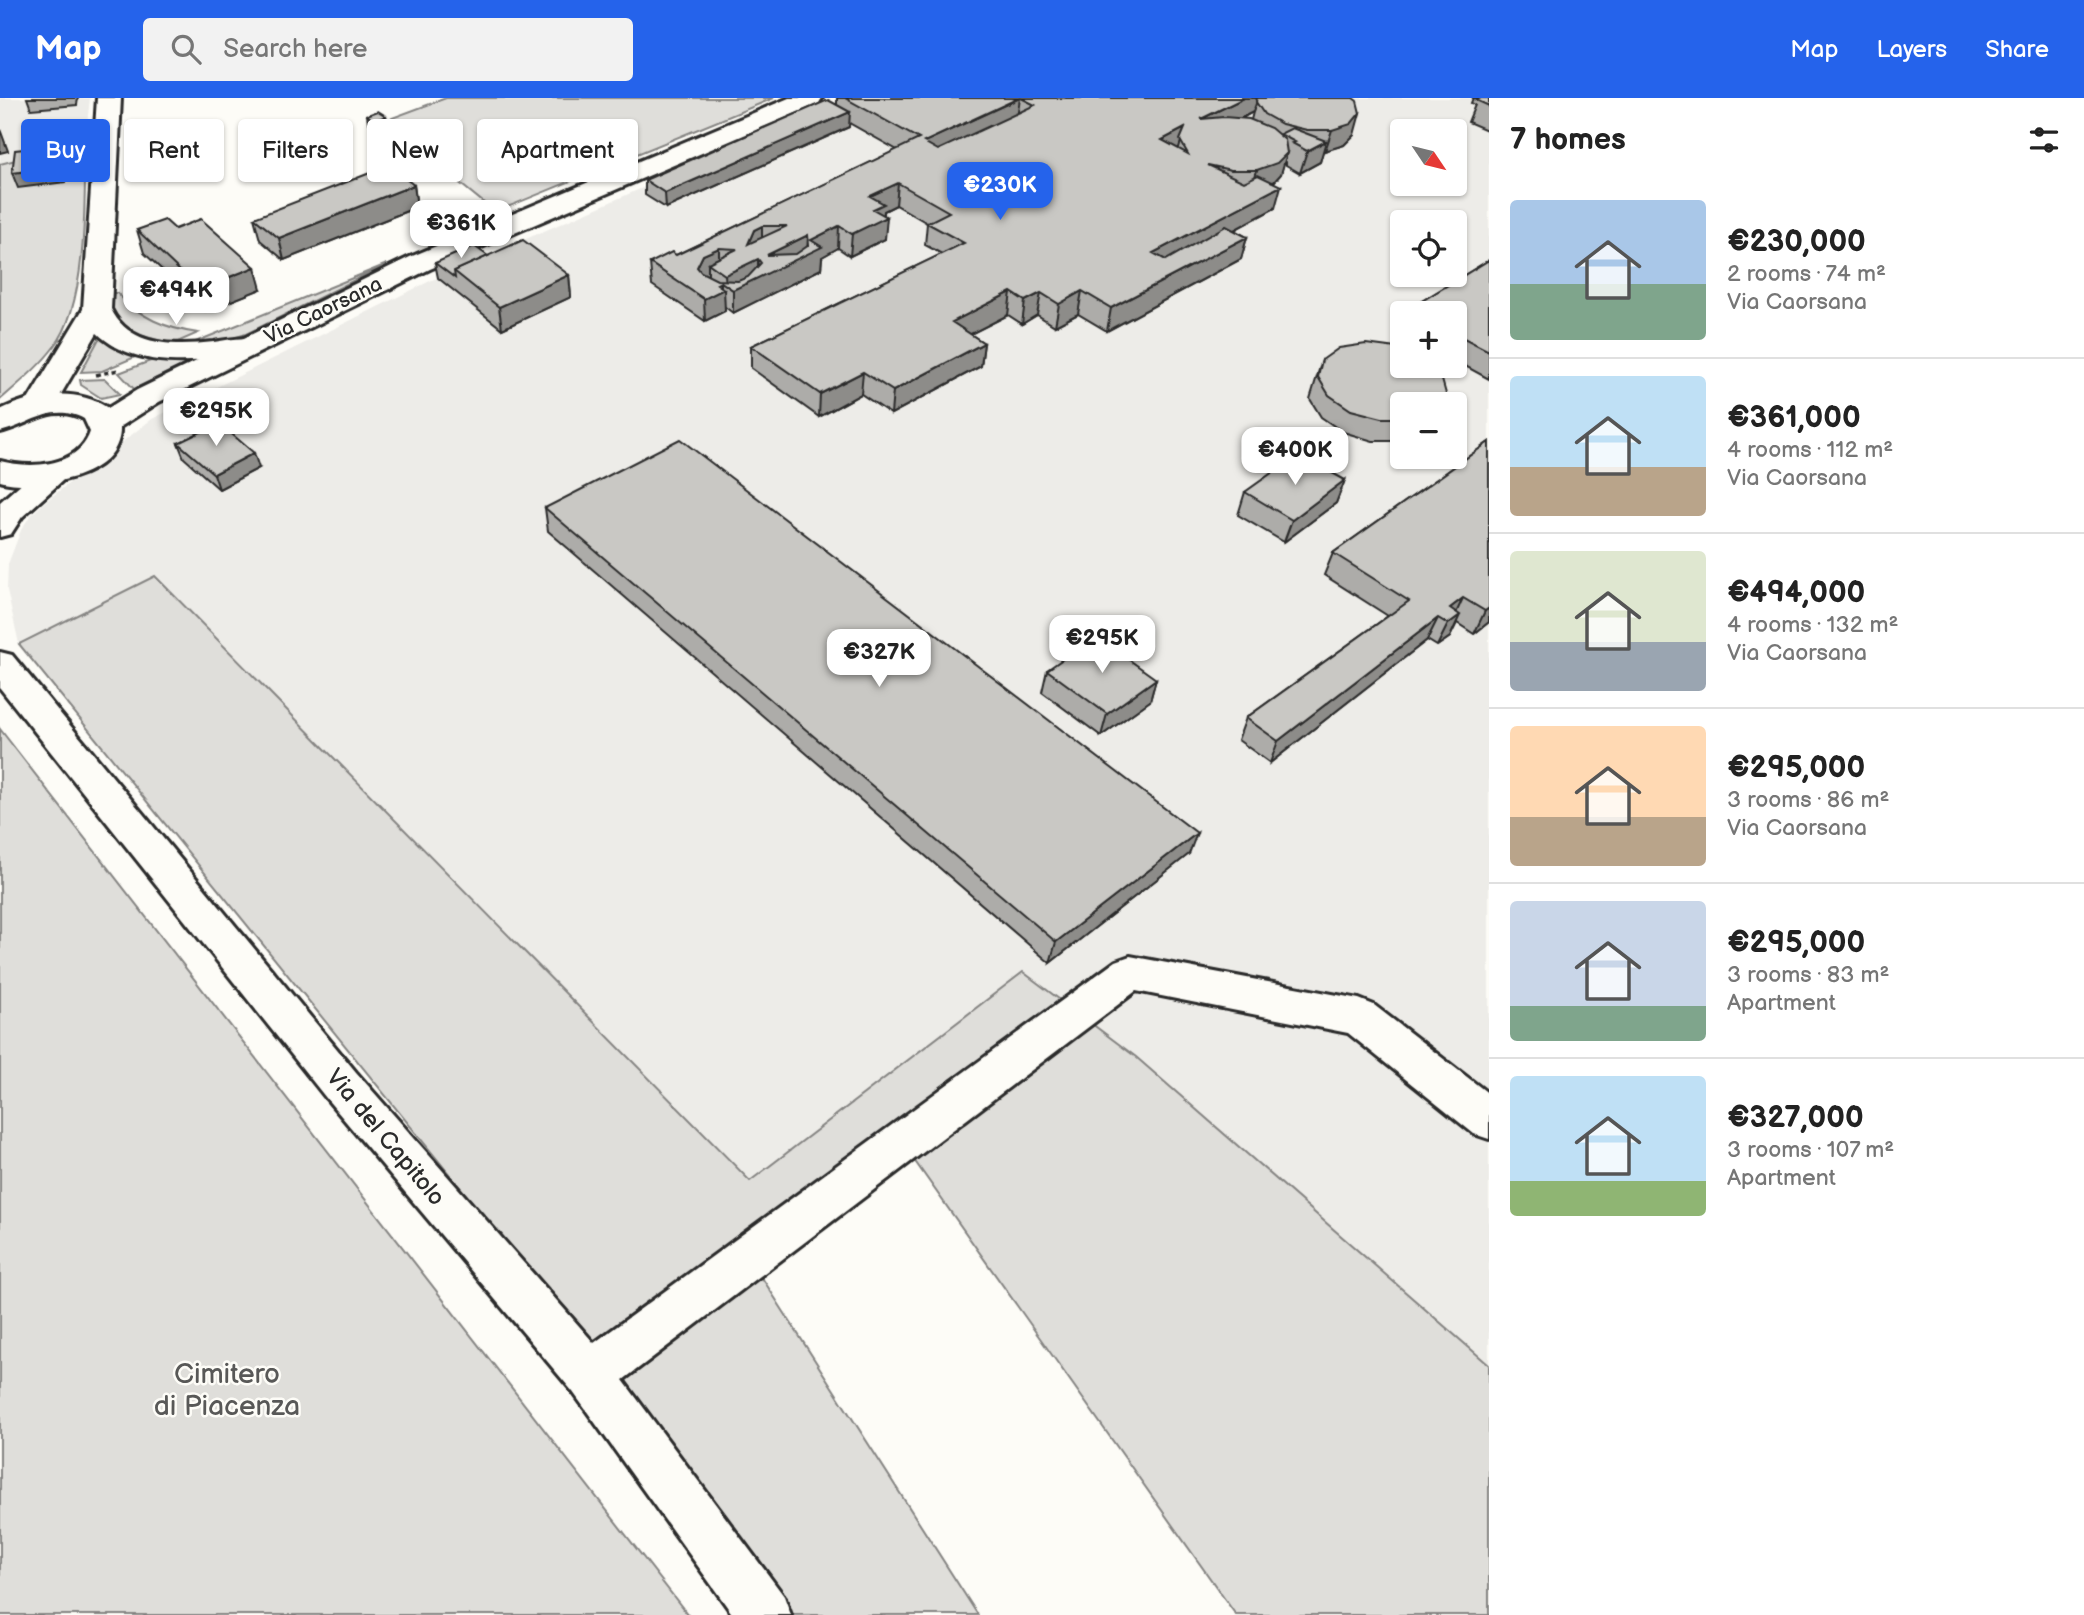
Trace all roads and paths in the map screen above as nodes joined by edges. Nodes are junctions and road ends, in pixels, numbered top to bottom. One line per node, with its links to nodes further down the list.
1 (109, 98): 3 (street)
2 (810, 98): 4 (street, Via Caorsana)
3 (97, 309): 4 (street); 6 (street)
4 (248, 346): 5 (street, Via Caorsana)
5 (149, 396): 6 (street); 8 (street)
6 (52, 404): 7 (street); 8 (street)
7 (0, 423)
8 (104, 424): 10 (street)
9 (0, 471): 10 (street)
10 (51, 474): 11 (street)
11 (0, 526)
12 (0, 664): 14 (street, Via del Capitolo)
13 (1489, 1120): 14 (street)
14 (590, 1375): 15 (street, Via del Capitolo)
15 (765, 1615)

